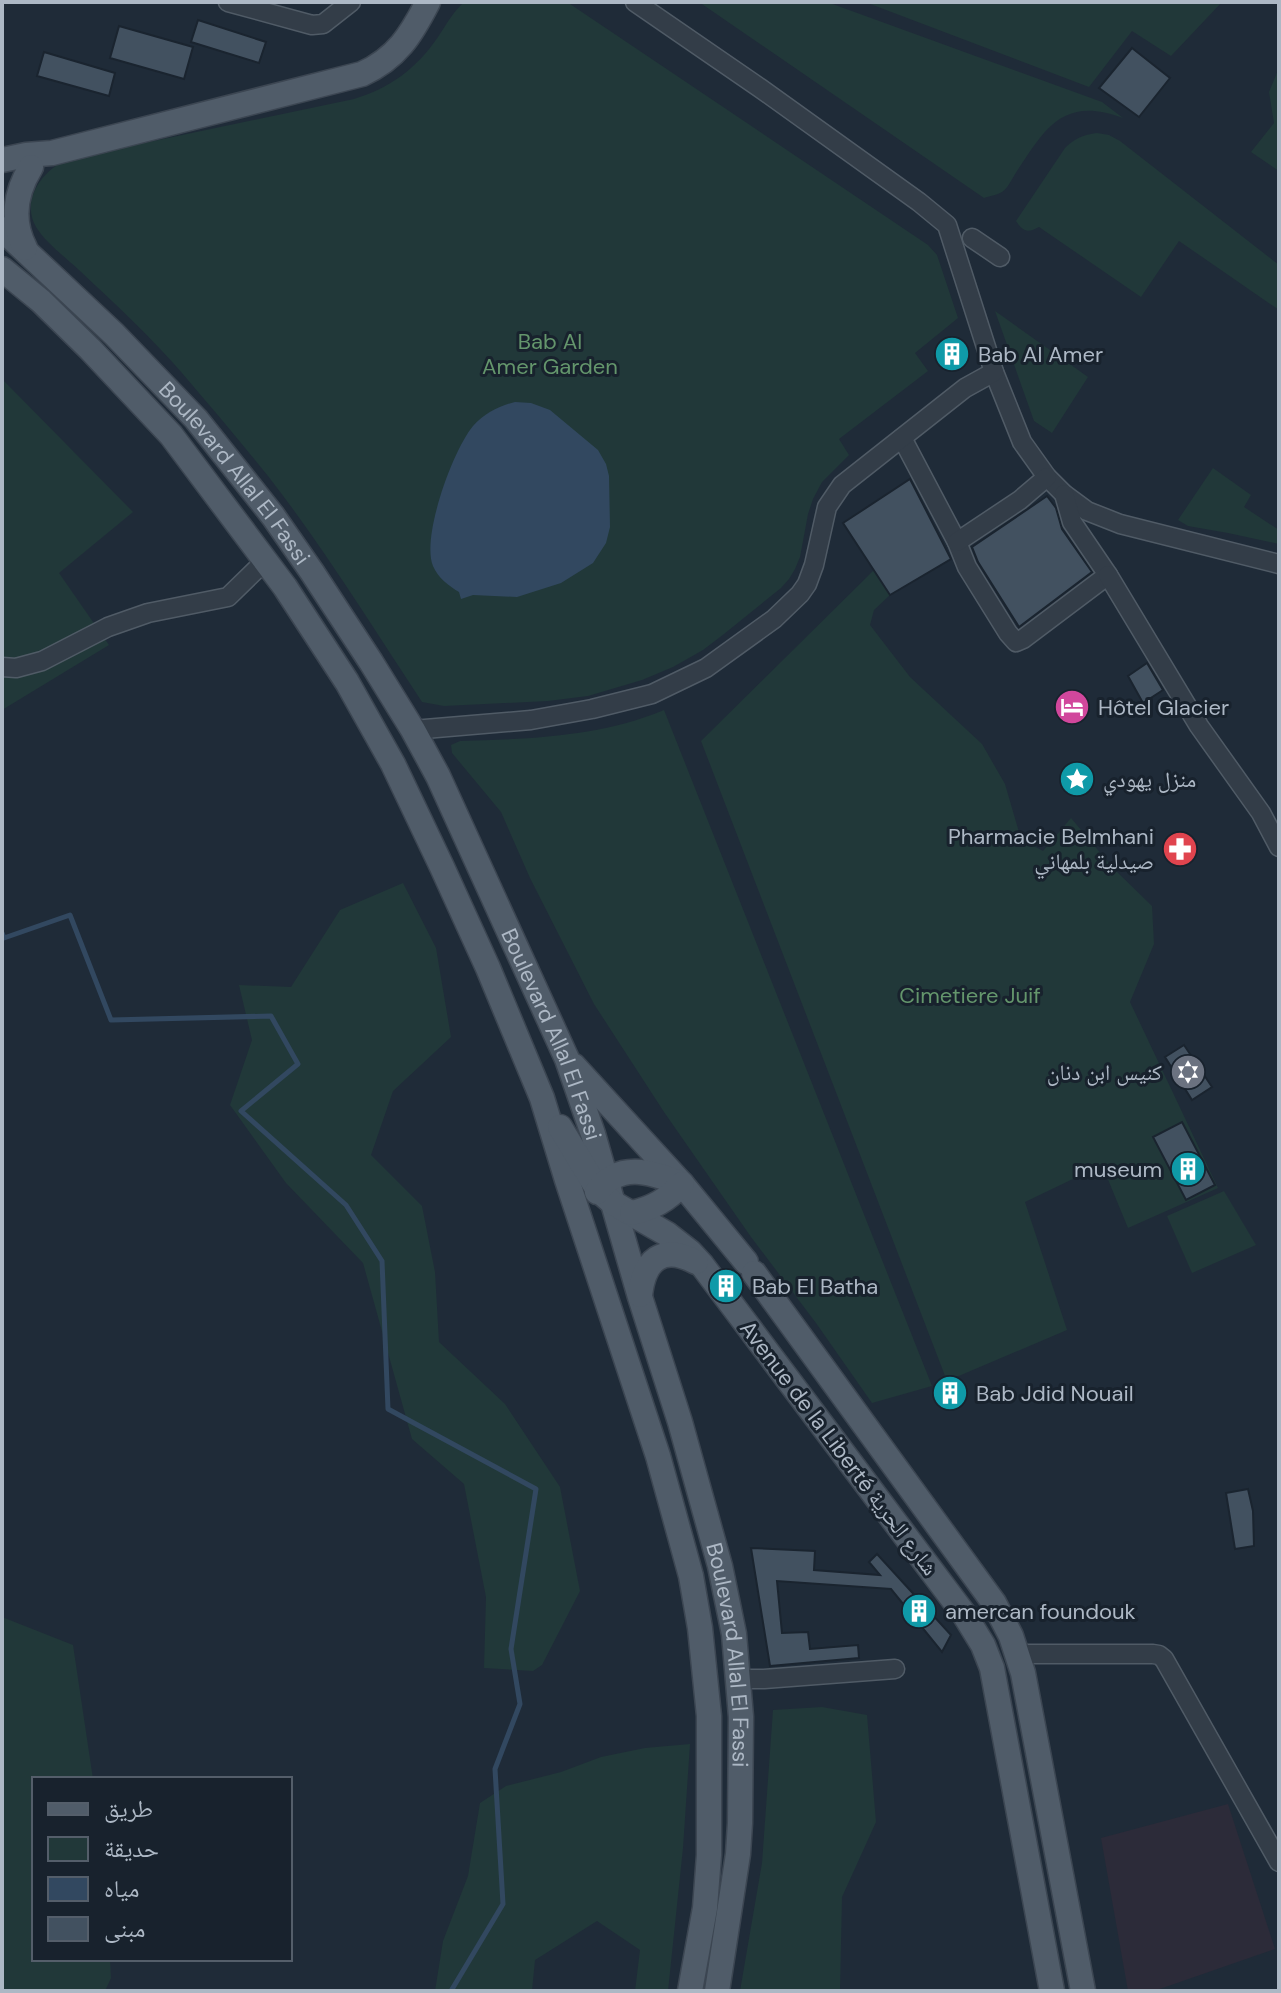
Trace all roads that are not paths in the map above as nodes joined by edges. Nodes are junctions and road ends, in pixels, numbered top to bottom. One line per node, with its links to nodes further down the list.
1 (228, 2): 2 (street)
2 (351, 2)
3 (428, 2): 5 (main road)
4 (635, 2): 14 (street)
5 (52, 153): 6 (main road); 7 (main road)
6 (2, 160)
7 (31, 167): 8 (main road); 11 (main road)
8 (2, 192)
9 (2, 229): 11 (main road, Boulevard Allal El Fassi)
10 (972, 238): 12 (street)
11 (28, 254): 23 (main road, Boulevard Allal El Fassi)
12 (1000, 257)
13 (2, 269): 19 (main road, Boulevard Allal El Fassi)
14 (994, 372): 15 (street); 16 (street)
15 (902, 438): 18 (street); 23 (street)
16 (1047, 477): 17 (street); 18 (street)
17 (1064, 494): 20 (street); 21 (street)
18 (957, 542): 21 (street)
19 (266, 560): 22 (street); 26 (main road, Boulevard Allal El Fassi)
20 (1279, 564)
21 (1108, 575): 24 (street)
22 (2, 667)
23 (413, 730): 25 (main road, Boulevard Allal El Fassi)
24 (1279, 847)
25 (567, 1059): 27 (main road, Avenue de la Liberté شارع الحرية); 28 (main road, Boulevard Allal El Fassi)
26 (542, 1098): 28 (main road, Avenue de la Liberté شارع الحرية); 29 (main road, Boulevard Allal El Fassi)
27 (682, 1184): 28 (main road); 28 (main road); 32 (main road, Avenue de la Liberté شارع الحرية)
28 (613, 1197): 29 (main road); 30 (main road, Avenue de la Liberté شارع الحرية); 31 (main road, Boulevard Allal El Fassi)
29 (583, 1230): 35 (main road, Boulevard Allal El Fassi)
30 (702, 1265): 31 (main road); 40 (main road, Avenue de la Liberté شارع الحرية)
31 (640, 1297): 34 (main road, Boulevard Allal El Fassi)
32 (1018, 1654): 37 (street); 41 (main road, Avenue de la Liberté شارع الحرية)
33 (895, 1669): 34 (street)
34 (738, 1679): 36 (main road, Boulevard Allal El Fassi)
35 (709, 1716): 36 (main road); 38 (main road, Boulevard Allal El Fassi)
36 (741, 1717): 39 (main road, Boulevard Allal El Fassi)
37 (1279, 1862)
38 (690, 1991)
39 (717, 1991)
40 (1052, 1991)
41 (1083, 1991)

